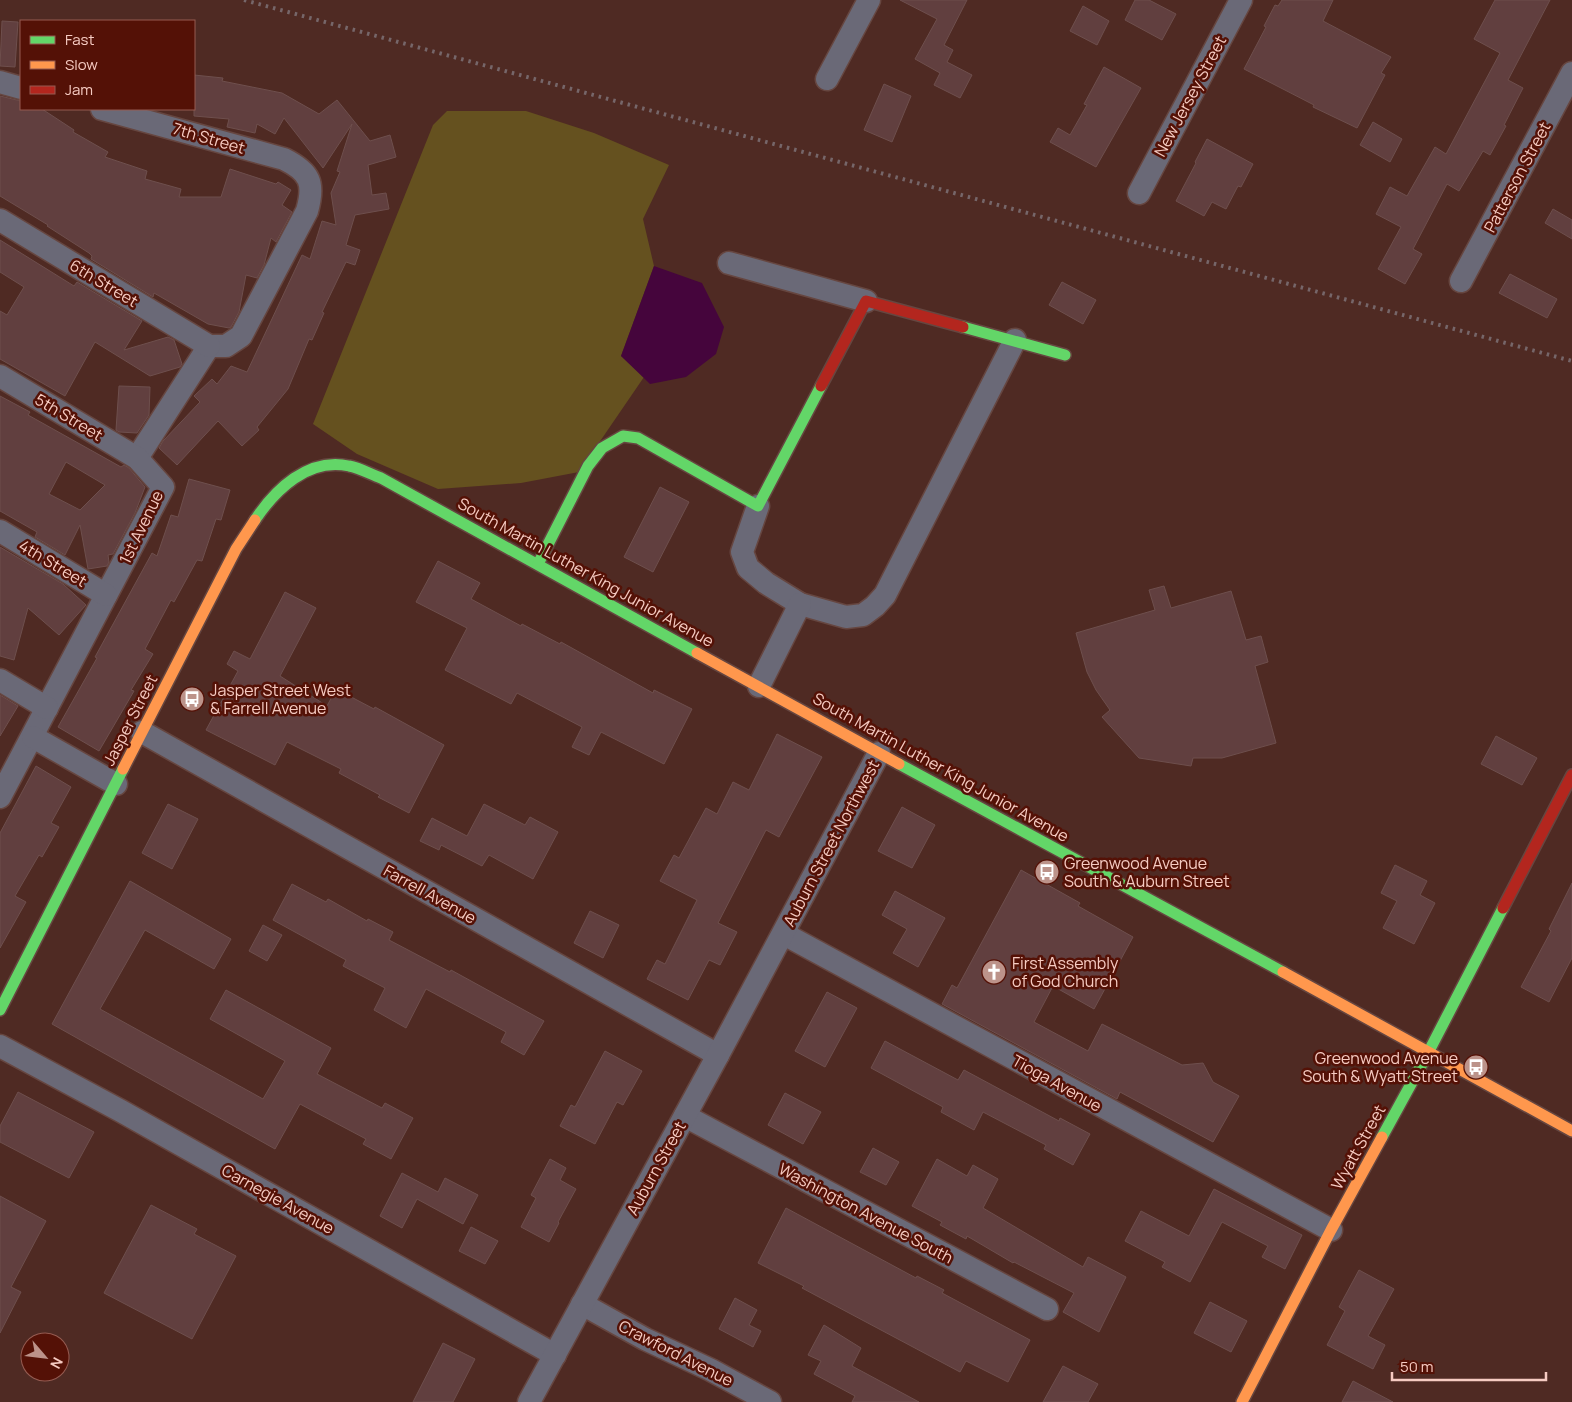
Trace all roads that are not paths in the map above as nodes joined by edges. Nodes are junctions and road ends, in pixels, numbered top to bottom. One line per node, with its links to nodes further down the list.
1 (869, 0): 4 (street)
2 (1241, 0): 8 (street, New Jersey Street)
3 (1572, 73): 11 (street, Patterson Street)
4 (827, 80)
5 (0, 82): 6 (street)
6 (20, 88)
7 (106, 110): 14 (street, 7th Street)
8 (1139, 193)
9 (0, 220): 14 (street, 6th Street)
10 (729, 263): 12 (street)
11 (1461, 281)
12 (866, 301): 13 (street); 19 (street)
13 (1015, 340): 15 (street); 23 (street)
14 (208, 346): 17 (street)
15 (1065, 355)
16 (0, 376): 17 (street, 5th Street)
17 (138, 458): 22 (street, 1st Avenue)
18 (315, 467): 21 (street, South Martin Luther King Junior Avenue); 27 (street, Jasper Street)
19 (758, 506): 21 (street); 23 (street)
20 (0, 531): 22 (street, 4th Street)
21 (538, 564): 25 (street, South Martin Luther King Junior Avenue)
22 (106, 595): 26 (street, 1st Avenue)
23 (800, 604): 25 (street)
24 (0, 680): 26 (street)
25 (759, 686): 29 (street, South Martin Luther King Junior Avenue)
26 (47, 708): 28 (street, 1st Avenue)
27 (142, 732): 32 (street, Jasper Street); 38 (street, Farrell Avenue)
28 (33, 737): 30 (street, 1st Avenue); 32 (street)
29 (879, 753): 34 (street, Auburn Street Northwest); 37 (street, South Martin Luther King Junior Avenue)
30 (9, 758): 33 (street, 1st Avenue)
31 (1572, 775): 37 (street, Wyatt Street)
32 (116, 784): 35 (street, Jasper Street)
33 (0, 797)
34 (784, 934): 38 (street, Auburn Street); 41 (street, Tioga Avenue)
35 (0, 1010)
36 (0, 1046): 44 (street, Carnegie Avenue)
37 (1428, 1053): 40 (street, South Martin Luther King Junior Avenue); 41 (street, Wyatt Street)
38 (718, 1055): 39 (street, Auburn Street)
39 (685, 1116): 42 (street, Auburn Street); 43 (street, Washington Avenue South)
40 (1572, 1132)
41 (1331, 1230): 47 (street, Wyatt Street)
42 (582, 1304): 44 (street, Auburn Street); 46 (street, Crawford Avenue)
43 (1047, 1309)
44 (555, 1355): 45 (street, Auburn Street)
45 (528, 1402)
46 (770, 1402)
47 (1242, 1402)

